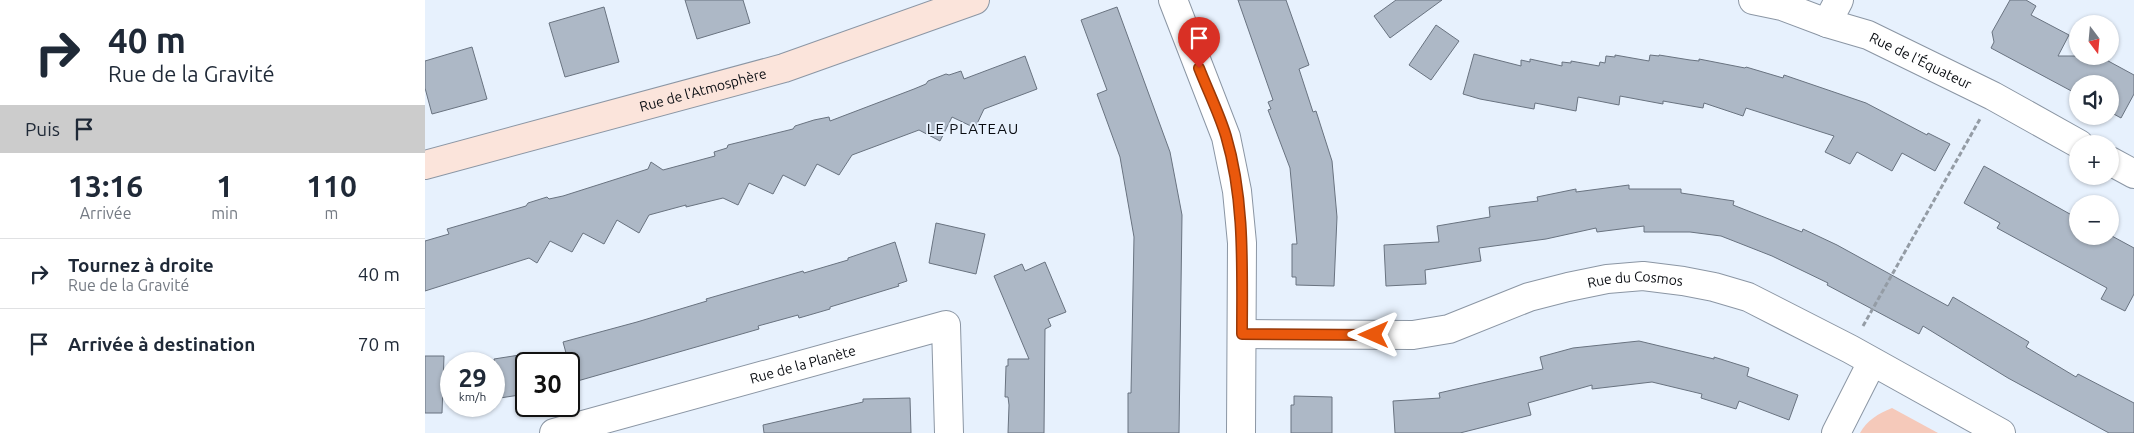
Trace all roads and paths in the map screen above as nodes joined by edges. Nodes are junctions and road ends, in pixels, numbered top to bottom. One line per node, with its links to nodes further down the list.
1 (975, 0): 7 (street, Rue de l'Atmosphère)
2 (1173, 0): 10 (street)
3 (1753, 0): 4 (street, Rue de l'Équateur)
4 (1833, 12): 5 (street, Rue de l'Équateur)
5 (1993, 96): 6 (street, Rue de l'Équateur); 11 (path)
6 (2069, 138)
7 (425, 165)
8 (2119, 166): 9 (street)
9 (2134, 174)
10 (1242, 334): 11 (street, Rue du Cosmos); 14 (street)
11 (1861, 356): 15 (street); 16 (street, Rue du Cosmos)
12 (554, 433): 13 (street, Rue de la Planète)
13 (949, 433)
14 (1241, 433)
15 (1836, 433)
16 (2001, 433)

